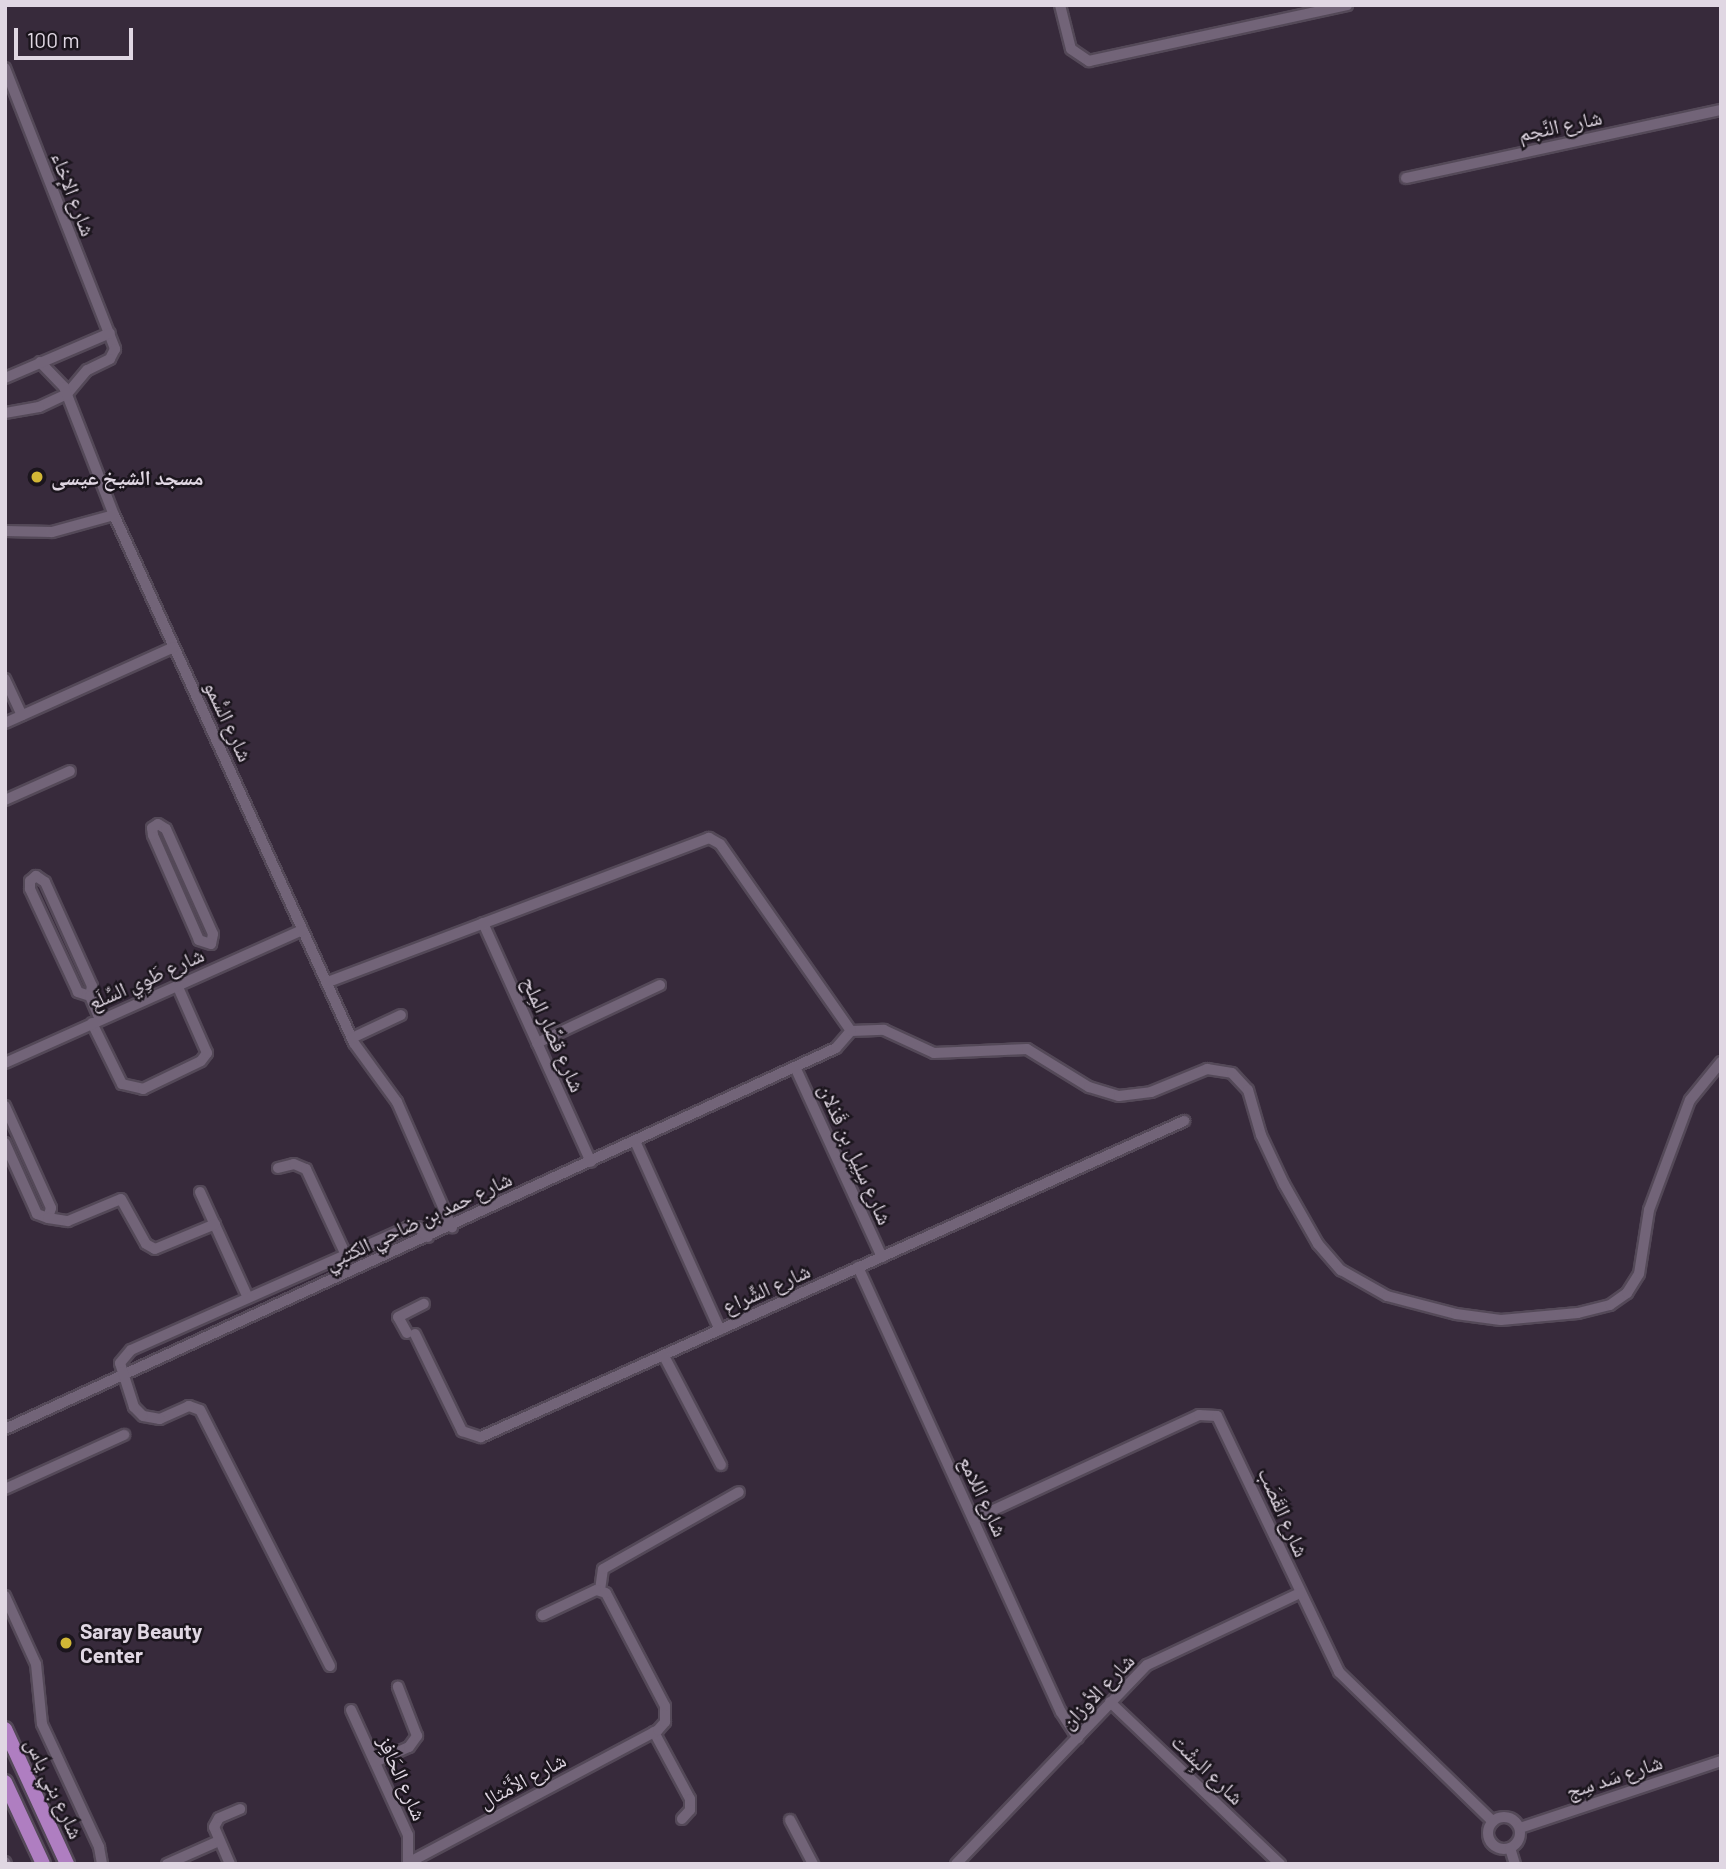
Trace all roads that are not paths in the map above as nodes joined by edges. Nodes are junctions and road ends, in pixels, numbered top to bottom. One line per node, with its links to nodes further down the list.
1 (1060, 5): 2 (street)
2 (1347, 5)
3 (5, 68): 6 (street, شارع الإخاء)
4 (1721, 110): 5 (street, شارع النَّجم)
5 (1406, 178)
6 (110, 334): 7 (street); 9 (street)
7 (40, 362): 8 (street); 9 (street, شارع السُّمو)
8 (5, 378)
9 (66, 394): 10 (street); 12 (street, شارع السُّمو)
10 (49, 404): 11 (street); 12 (street)
11 (5, 413)
12 (74, 418): 13 (street, شارع السُّمو)
13 (114, 515): 14 (street); 15 (street, شارع السُّمو)
14 (5, 531)
15 (174, 648): 17 (street); 22 (street, شارع السُّمو)
16 (5, 678): 17 (street)
17 (22, 715): 18 (street)
18 (5, 723)
19 (71, 771): 20 (street)
20 (5, 800)
21 (483, 923): 25 (street); 30 (street); 35 (street, شارع قصَّار المِلح)
22 (303, 930): 24 (street, شارع طَوِي السِّلَع); 25 (street, شارع السُّمو)
23 (211, 944): 23 (street); 24 (street)
24 (220, 966): 26 (street, شارع طَوِي السِّلَع)
25 (327, 982): 33 (street, شارع السُّمو)
26 (177, 985): 31 (street, شارع طَوِي السِّلَع); 31 (street)
27 (660, 985): 35 (street)
28 (90, 996): 28 (street); 31 (street)
29 (401, 1016): 33 (street)
30 (842, 1017): 32 (street); 34 (street)
31 (96, 1021): 37 (street, شارع طَوِي السِّلَع)
32 (851, 1031): 34 (street, شارع حمد بن ضاحي الكتبي); 36 (street)
33 (352, 1038): 48 (street, شارع السُّمو)
34 (843, 1042): 38 (street, شارع حمد بن ضاحي الكتبي)
35 (537, 1043): 43 (street, شارع قصَّار المِلح)
36 (1721, 1062)
37 (5, 1063)
38 (796, 1066): 41 (street, شارع حمد بن ضاحي الكتبي); 51 (street, شارع سِلِيل بن قَذلان)
39 (5, 1106): 46 (street)
40 (1184, 1121): 51 (street, شارع الشِّراع)
41 (635, 1141): 43 (street, شارع حمد بن ضاحي الكتبي); 55 (street)
42 (5, 1143): 46 (street)
43 (591, 1161): 48 (street, شارع حمد بن ضاحي الكتبي)
44 (278, 1168): 50 (street)
45 (200, 1192): 47 (street)
46 (48, 1218): 47 (street)
47 (215, 1224): 53 (street)
48 (452, 1227): 49 (street, شارع حمد بن ضاحي الكتبي)
49 (428, 1237): 50 (street); 57 (street, شارع حمد بن ضاحي الكتبي)
50 (346, 1255): 53 (street)
51 (882, 1257): 52 (street, شارع الشِّراع)
52 (858, 1268): 55 (street, شارع الشِّراع); 63 (street, شارع اللامع)
53 (248, 1298): 57 (street)
54 (424, 1304): 56 (street, شارع الشِّراع)
55 (720, 1330): 56 (street, شارع الشِّراع)
56 (664, 1356): 60 (street)
57 (121, 1376): 58 (street, شارع حمد بن ضاحي الكتبي); 68 (street)
58 (5, 1429)
59 (124, 1435): 61 (street)
60 (721, 1465)
61 (5, 1489)
62 (739, 1492): 64 (street)
63 (974, 1519): 65 (street, شارع القَصَب); 74 (street, شارع اللامع)
64 (600, 1590): 67 (street); 73 (street)
65 (1300, 1593): 70 (street, شارع الأوزان); 81 (street, شارع القَصَب)
66 (5, 1595): 87 (street)
67 (543, 1615)
68 (330, 1666)
69 (398, 1687): 76 (street)
70 (1110, 1702): 74 (street, شارع الأوزان); 93 (street, شارع البِشْت)
71 (351, 1710): 76 (street, شارع الحَافِز)
72 (5, 1729): 86 (main road, شارع بني ياس)
73 (654, 1732): 79 (street); 90 (street, شارع الأَمْثال)
74 (1078, 1738): 92 (street, شارع الأوزان)
75 (1721, 1761): 82 (street, شارع سَد سِج)
76 (375, 1762): 90 (street, شارع الحَافِز)
77 (5, 1782): 85 (main road, شارع بني ياس)
78 (240, 1809): 83 (street)
79 (682, 1819)
80 (790, 1820): 91 (street)
81 (1492, 1821): 82 (street); 84 (street)
82 (1520, 1828): 84 (street)
83 (219, 1841): 88 (street); 89 (street)
84 (1510, 1848): 94 (street)
85 (43, 1864)
86 (67, 1864)
87 (102, 1864)
88 (167, 1864)
89 (230, 1864)
90 (408, 1864)
91 (813, 1864)
92 (956, 1864)
93 (1280, 1864)
94 (1515, 1864)

